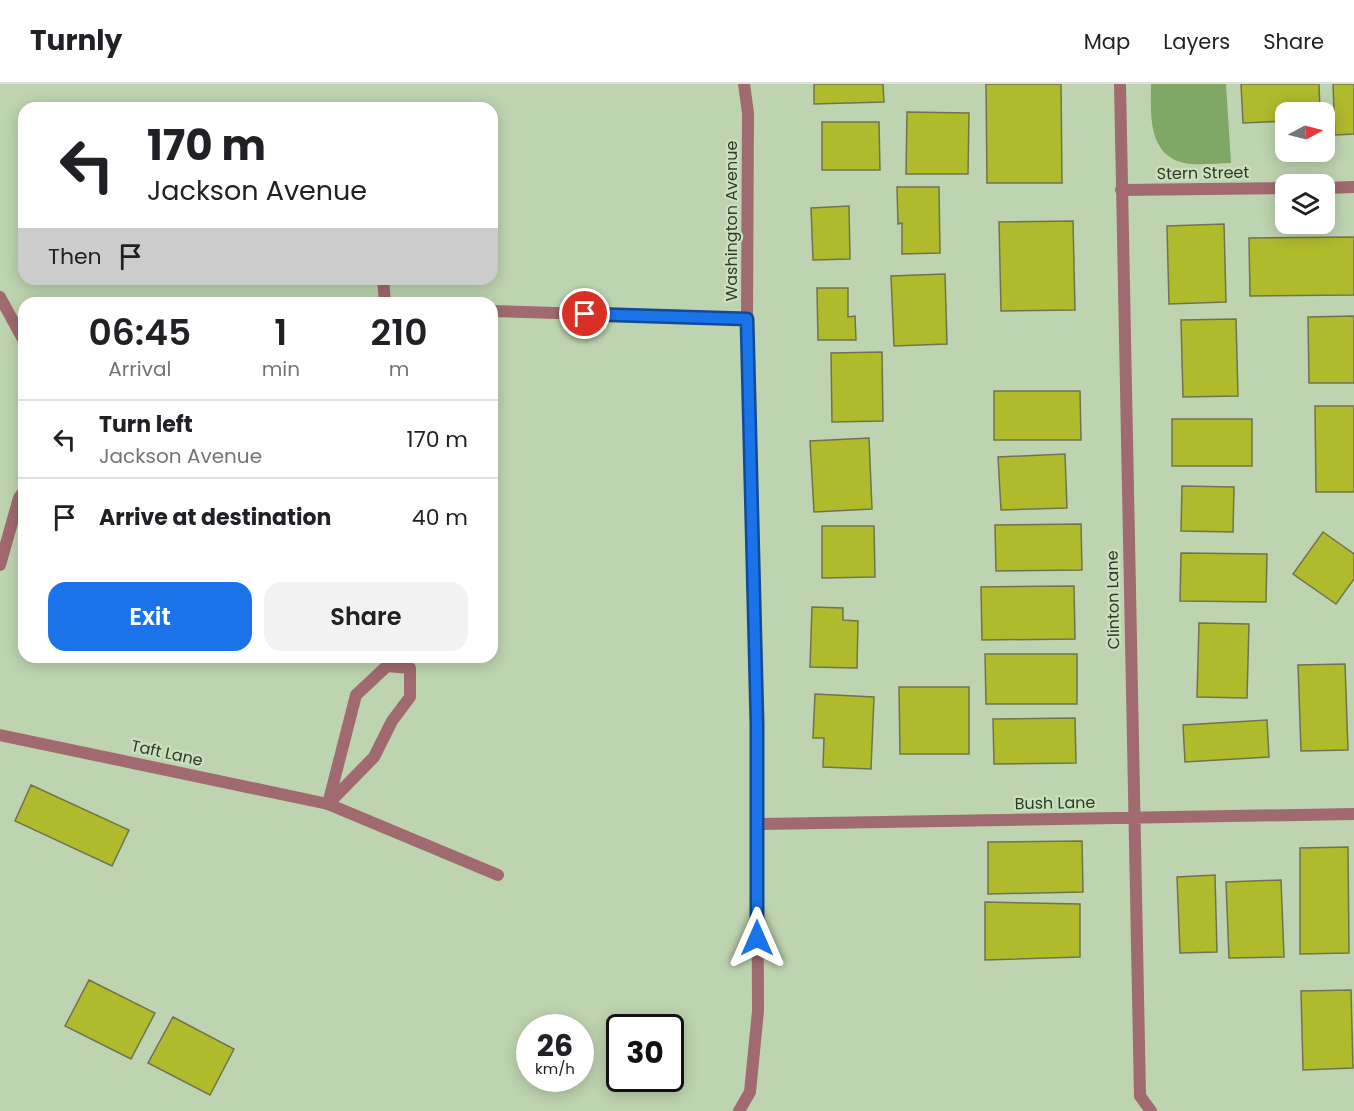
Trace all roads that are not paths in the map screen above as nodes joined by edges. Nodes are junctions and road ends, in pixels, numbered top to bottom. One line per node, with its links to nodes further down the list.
1 (744, 84): 9 (street, Washington Avenue)
2 (1120, 84): 6 (street, Clinton Lane)
3 (1354, 187): 5 (street)
4 (1275, 188): 6 (street, Stern Street)
5 (1335, 188)
6 (1121, 190): 16 (street, Clinton Lane)
7 (0, 297): 10 (street)
8 (498, 311): 9 (street)
9 (747, 319): 17 (street, Washington Avenue)
10 (18, 329)
11 (18, 501): 12 (street)
12 (0, 564)
13 (0, 735): 14 (street, Taft Lane)
14 (328, 804): 14 (street); 18 (street, Taft Lane)
15 (1354, 814): 16 (street, Bush Lane)
16 (1134, 818): 17 (street, Bush Lane); 20 (street, Clinton Lane)
17 (757, 824): 19 (street, Washington Avenue)
18 (498, 875)
19 (740, 1111)
20 (1151, 1111)

